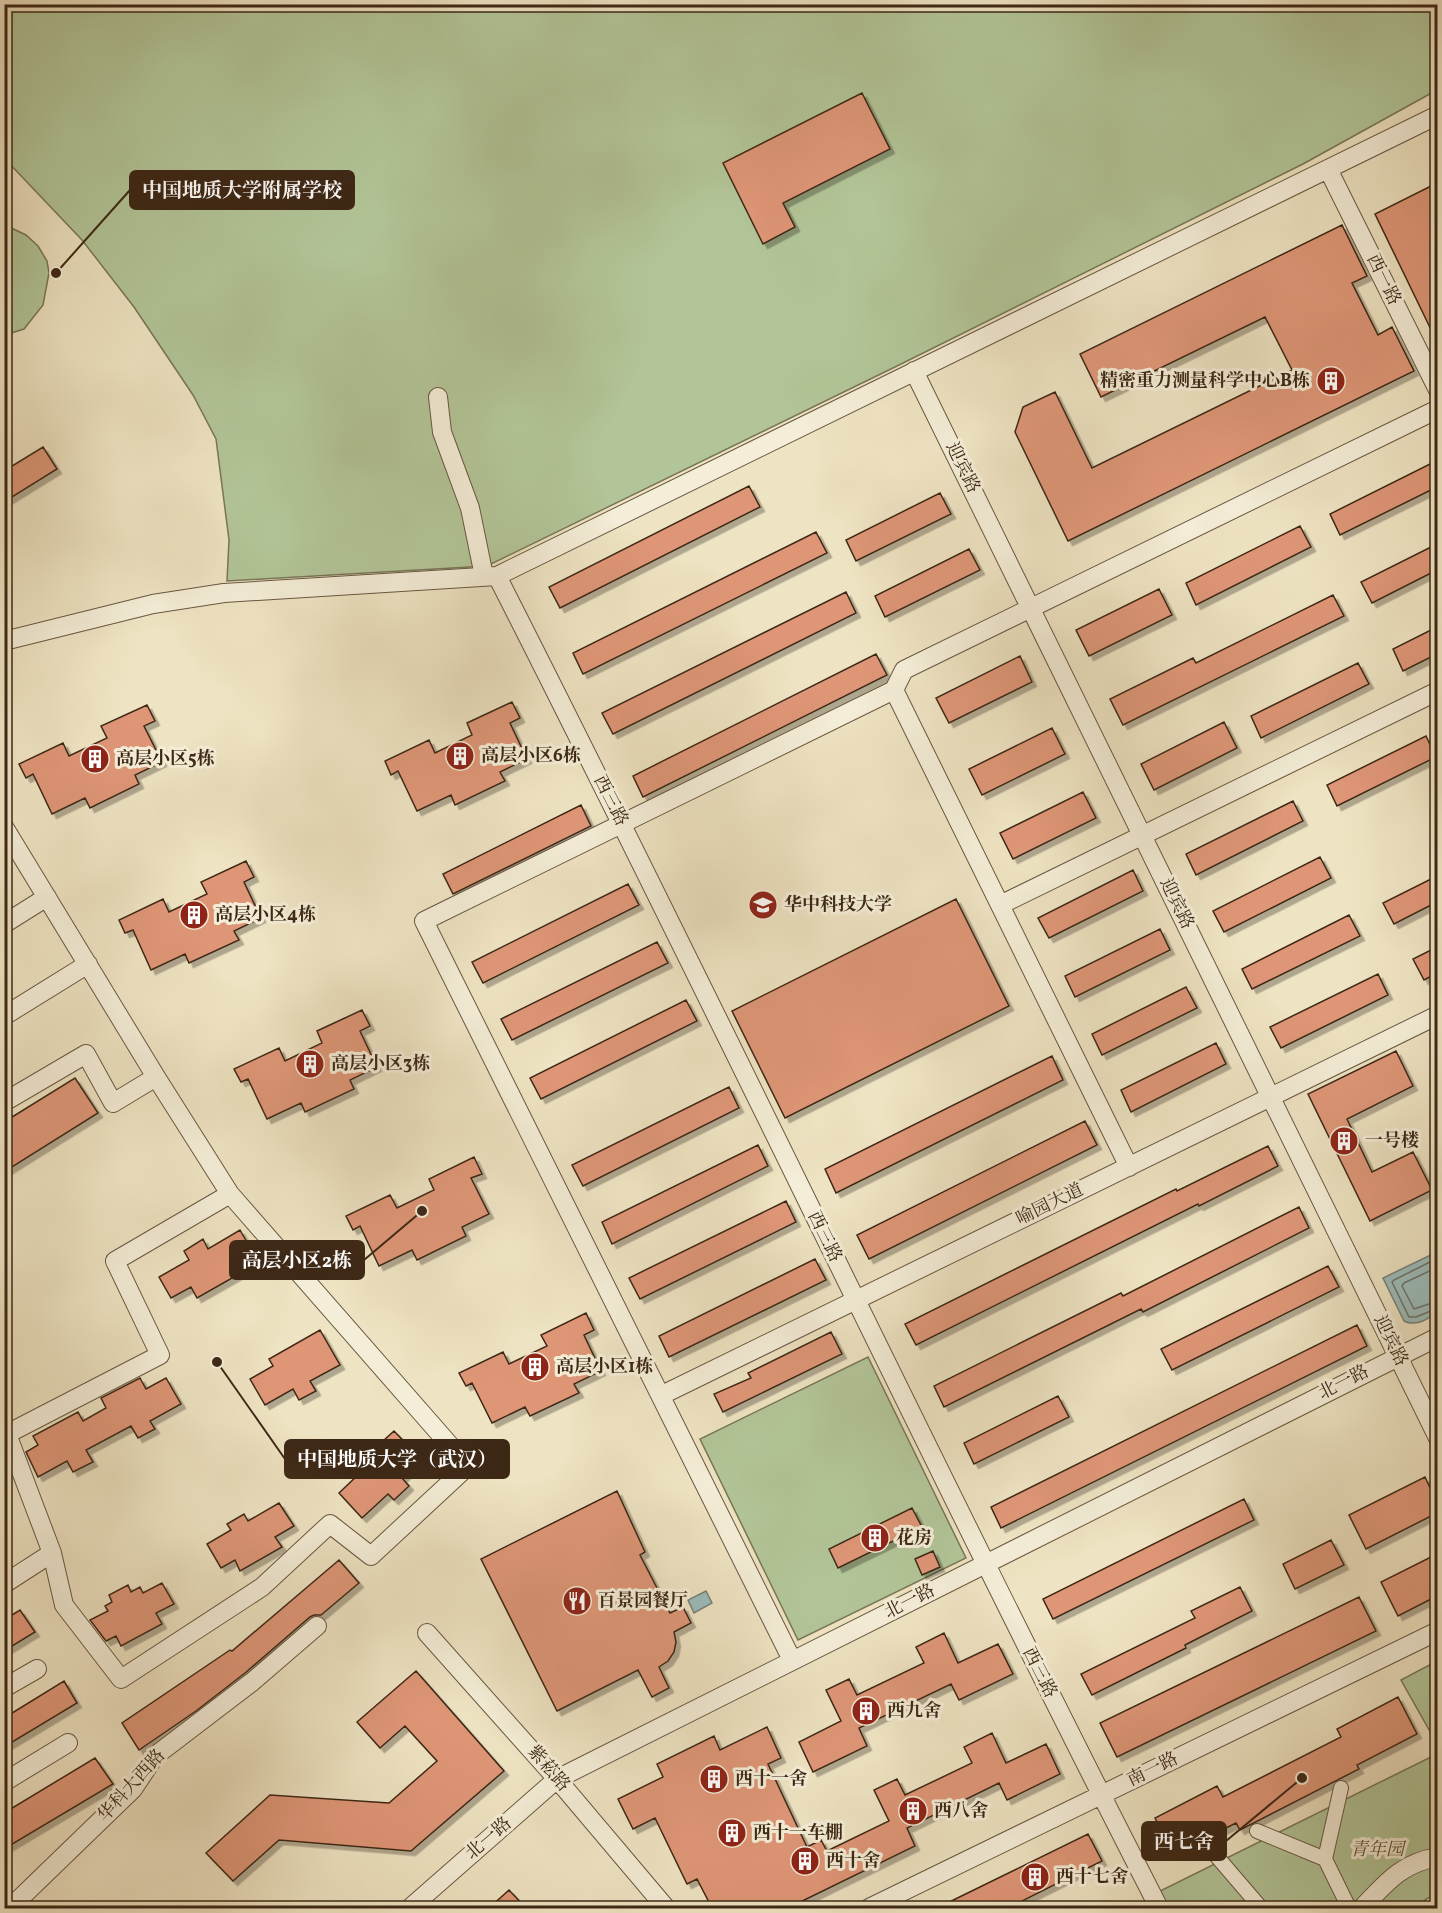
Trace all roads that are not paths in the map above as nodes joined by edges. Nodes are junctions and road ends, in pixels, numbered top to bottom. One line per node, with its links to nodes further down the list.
1 (1437, 115): 2 (street)
2 (1328, 169): 3 (street); 4 (street, 西一路)
3 (914, 371): 7 (street); 8 (street, 迎宾路)
4 (1437, 390)
5 (438, 398): 7 (street, 西三路)
6 (1437, 409): 8 (street)
7 (491, 576): 9 (street); 12 (street, 西三路)
8 (1031, 608): 10 (street); 14 (street, 迎宾路)
9 (4, 641)
10 (894, 690): 12 (street); 16 (street)
11 (1437, 691): 14 (street)
12 (621, 824): 26 (street, 西三路); 29 (street)
13 (4, 827): 15 (street)
14 (1143, 836): 16 (street); 22 (street, 迎宾路)
15 (47, 897): 17 (street); 18 (street)
16 (1000, 905): 24 (street)
17 (4, 924)
18 (88, 964): 20 (street); 21 (street)
19 (1437, 1015): 22 (street, 喻园大道)
20 (4, 1017)
21 (156, 1077): 23 (street); 25 (street)
22 (1271, 1097): 24 (street, 喻园大道); 28 (street, 迎宾路)
23 (4, 1102)
24 (1129, 1167): 26 (street, 喻园大道)
25 (231, 1194): 31 (street); 31 (street)
26 (855, 1300): 29 (street, 喻园大道); 32 (street, 西三路)
27 (1437, 1337): 28 (street, 北一路)
28 (1398, 1356): 30 (street, 迎宾路); 32 (street, 北一路)
29 (662, 1395): 37 (street)
30 (1437, 1438)
31 (52, 1553): 33 (street)
32 (985, 1564): 37 (street, 北一路); 44 (street, 西三路)
33 (4, 1584)
34 (317, 1626): 49 (street, 华科大西路)
35 (1437, 1631): 44 (street, 南一路)
36 (427, 1632): 41 (street, 紫菘路)
37 (792, 1660): 41 (street, 北一路)
38 (37, 1669): 39 (street)
39 (4, 1688)
40 (68, 1743): 42 (street)
41 (557, 1779): 50 (street, 北一路); 51 (street, 紫菘路)
42 (4, 1782)
43 (1341, 1788): 48 (street)
44 (1101, 1795): 52 (street, 南一路); 53 (street, 西三路)
45 (1257, 1831): 48 (street)
46 (1213, 1852): 54 (street)
47 (1437, 1857): 56 (street)
48 (1325, 1860): 55 (street)
49 (10, 1908)
50 (411, 1908)
51 (666, 1908)
52 (869, 1908)
53 (1159, 1908)
54 (1261, 1908)
55 (1349, 1908)
56 (1362, 1908)

